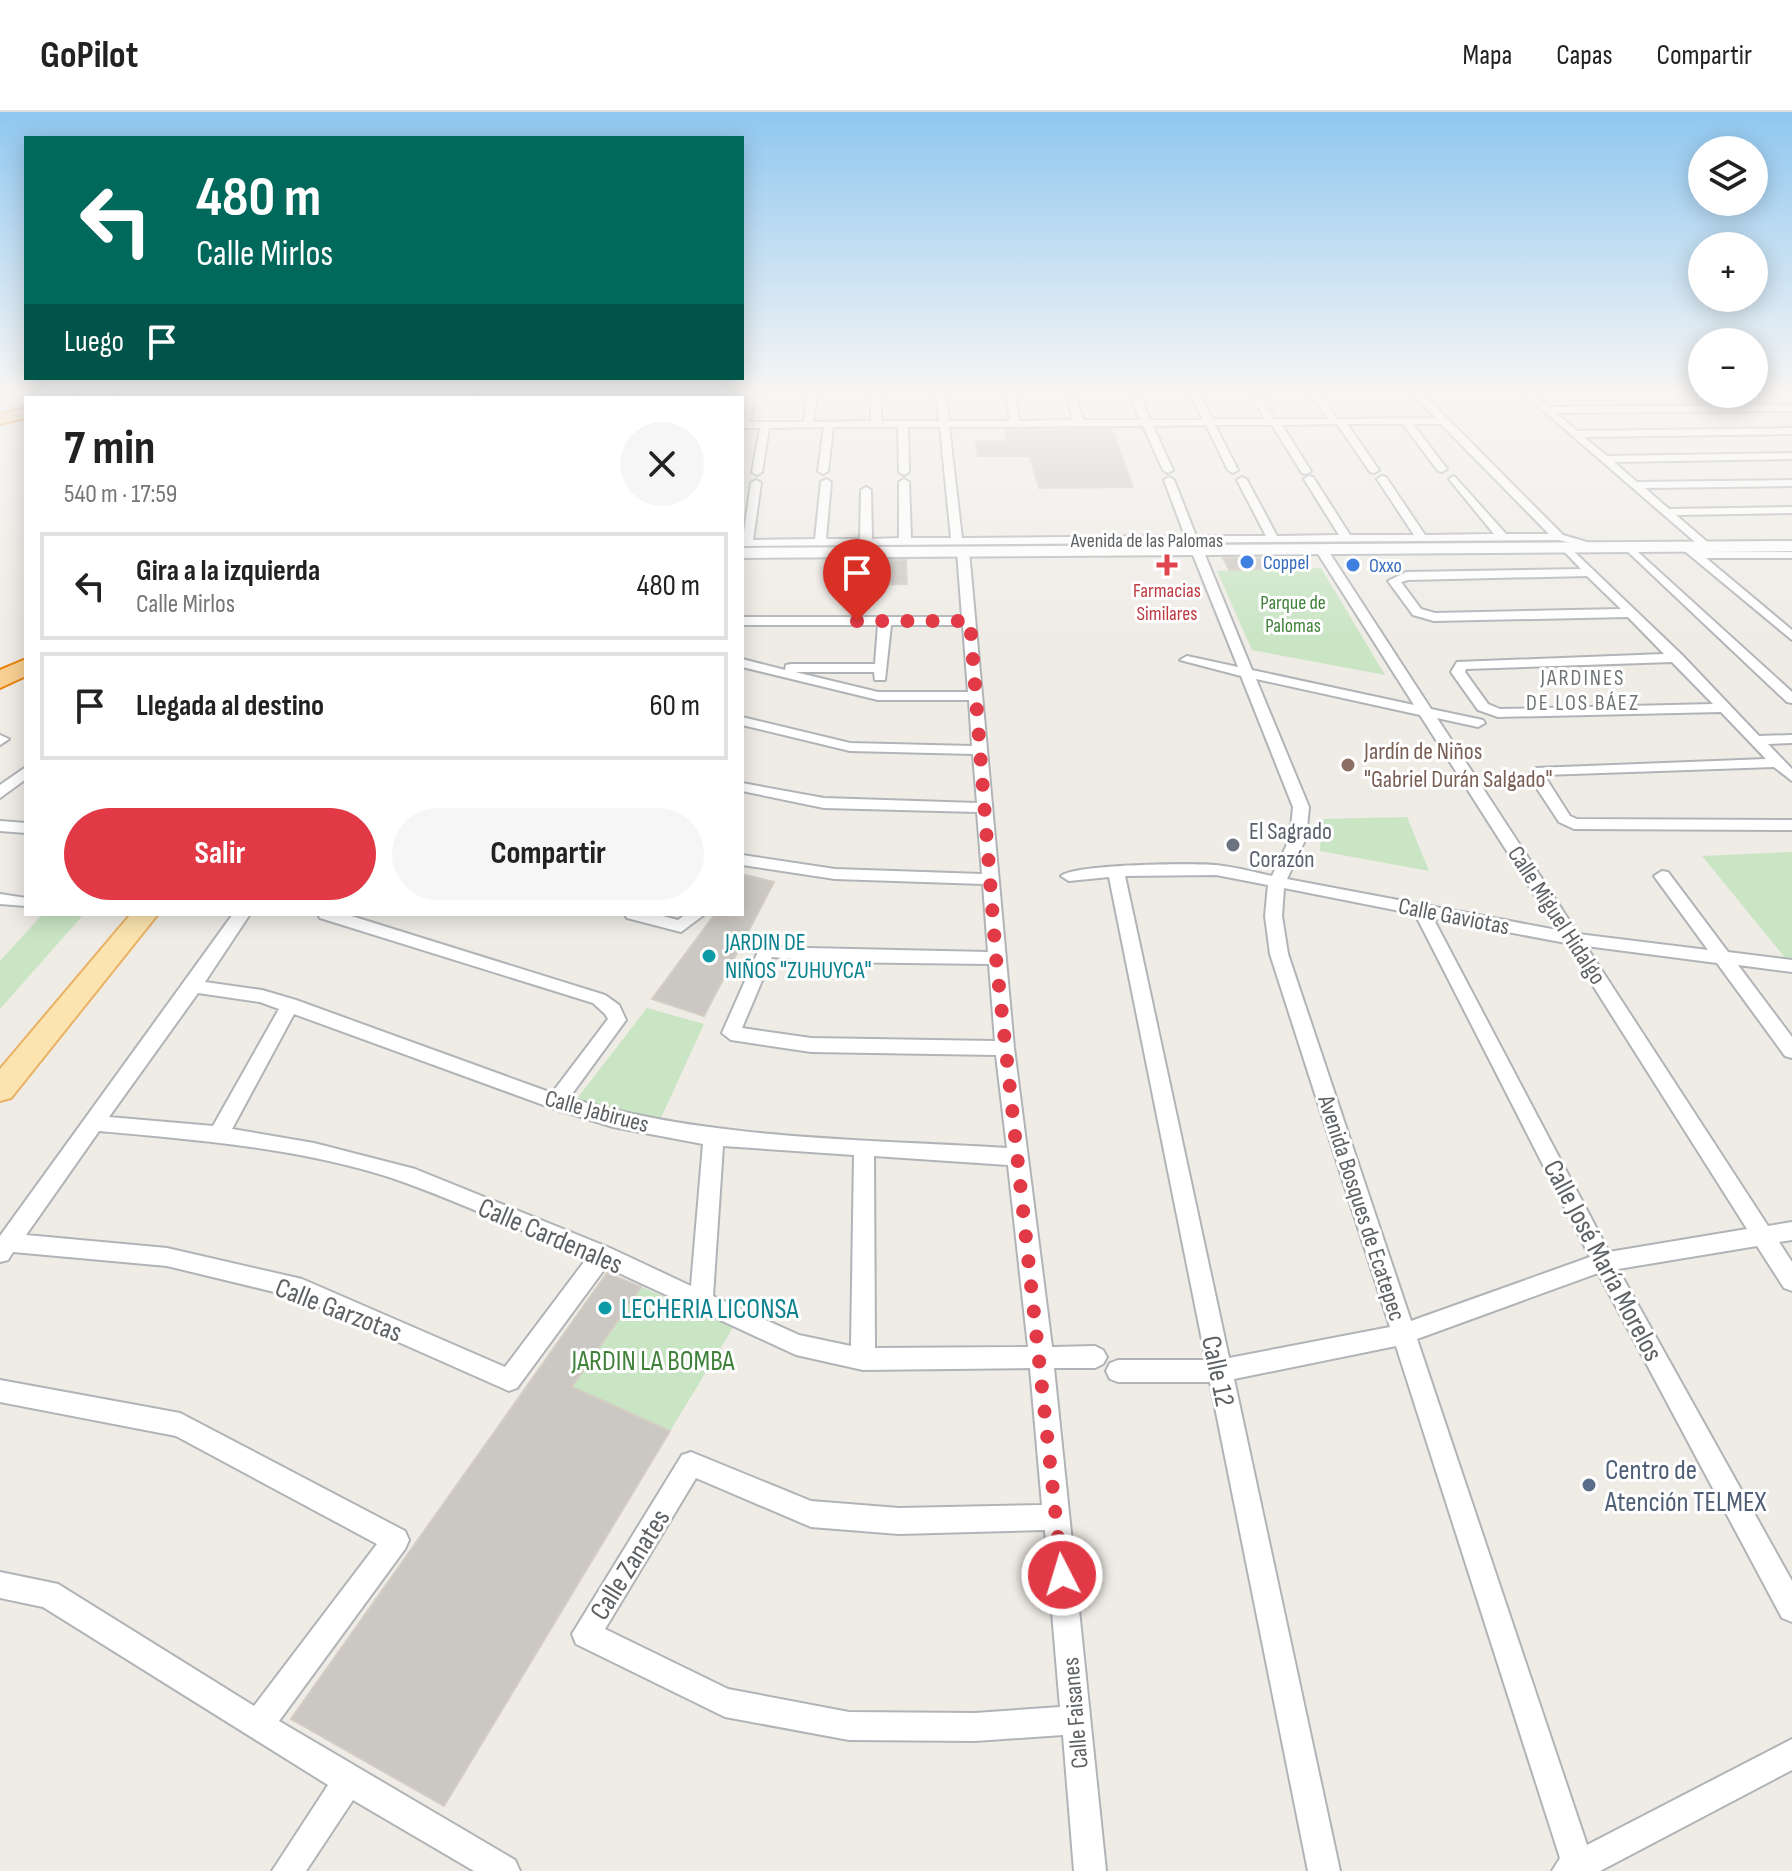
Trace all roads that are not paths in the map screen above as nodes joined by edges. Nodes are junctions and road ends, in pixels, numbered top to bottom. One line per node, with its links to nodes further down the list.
1 (756, 475): 26 (street)
2 (825, 475): 21 (street)
3 (904, 475): 23 (street)
4 (951, 475): 27 (street, Calle Faisanes)
5 (1168, 475): 25 (street, Avenida Bosques de Ecatepec)
6 (1238, 475): 20 (street)
7 (1308, 475): 19 (street)
8 (1379, 475): 17 (street)
9 (1496, 475): 24 (street)
10 (1623, 475): 13 (street)
11 (1454, 479): 18 (street)
12 (1792, 483): 13 (street)
13 (1634, 485): 16 (street)
14 (866, 490): 22 (street)
15 (1792, 510): 16 (street)
16 (1666, 512): 31 (street)
17 (1422, 538): 18 (street, Avenida de las Palomas); 19 (street, Avenida de las Palomas)
18 (1503, 538): 24 (street, Avenida de las Palomas)
19 (1347, 539): 20 (street, Avenida de las Palomas)
20 (1274, 540): 25 (street, Avenida de las Palomas)
21 (820, 542): 22 (street, Avenida de las Palomas); 26 (street, Avenida de las Palomas)
22 (866, 542): 23 (street, Avenida de las Palomas)
23 (905, 542): 27 (street, Avenida de las Palomas)
24 (1562, 542): 29 (main road, Avenida de las Palomas); 30 (main road, Avenida de las Palomas); 33 (street)
25 (1195, 545): 27 (main road, Avenida de las Palomas); 30 (main road, Avenida de las Palomas); 47 (street, Avenida Bosques de Ecatepec)
26 (744, 546): 27 (main road, Avenida de las Palomas)
27 (960, 546): 37 (street, Calle Faisanes)
28 (1792, 546): 31 (main road, Avenida de las Palomas)
29 (1629, 547): 31 (main road, Avenida de las Palomas); 51 (street)
30 (1321, 549): 53 (street, Calle Miguel Hidalgo)
31 (1695, 549): 32 (street, Avenida de las Palomas); 38 (street)
32 (1792, 555)
33 (1591, 572): 34 (street); 34 (street)
34 (1631, 613): 40 (street)
35 (744, 621): 36 (street)
36 (885, 621): 37 (street); 46 (street)
37 (970, 621): 50 (street, Calle Faisanes)
38 (1792, 636)
39 (24, 647): 41 (highway)
40 (1677, 658): 52 (street); 52 (street)
41 (0, 660)
42 (1187, 660): 47 (street)
43 (744, 663): 45 (street)
44 (24, 667): 48 (highway)
45 (766, 668): 46 (street); 49 (street)
46 (880, 668): 49 (street)
47 (1248, 673): 53 (street); 73 (street, Avenida Bosques de Ecatepec)
48 (0, 680)
49 (878, 696): 50 (street)
50 (975, 696): 58 (street, Calle Faisanes)
51 (1792, 699)
52 (1726, 708): 57 (street)
53 (1428, 713): 55 (street); 82 (street, Calle Miguel Hidalgo)
54 (744, 721): 58 (street)
55 (1478, 723)
56 (1792, 739): 57 (street)
57 (1755, 740): 59 (street)
58 (978, 750): 64 (street, Calle Faisanes)
59 (1777, 763): 61 (street); 65 (street)
60 (24, 773): 63 (street)
61 (1792, 777)
62 (744, 787): 64 (street)
63 (0, 793)
64 (983, 808): 72 (street, Calle Faisanes)
65 (1792, 825)
66 (0, 826): 67 (street)
67 (24, 828)
68 (744, 860): 72 (street)
69 (1116, 871): 70 (street, Calle Gaviotas); 73 (street, Calle Gaviotas); 109 (street, Calle 12)
70 (1069, 876)
71 (1662, 876): 83 (street)
72 (990, 879): 84 (street, Calle Faisanes)
73 (1277, 880): 76 (street, Calle Gaviotas); 104 (street, Avenida Bosques de Ecatepec)
74 (0, 899): 75 (street)
75 (22, 902)
76 (1421, 910): 82 (street, Calle Gaviotas); 101 (street, Calle José María Morelos)
77 (143, 916): 90 (main road)
78 (241, 916): 86 (street)
79 (332, 916): 91 (street)
80 (641, 916): 81 (street)
81 (694, 916)
82 (1572, 939): 83 (street, Calle Gaviotas); 98 (street, Calle Miguel Hidalgo)
83 (1721, 956): 85 (street, Calle Gaviotas); 89 (street)
84 (996, 958): 88 (street, Calle Faisanes); 88 (street)
85 (1792, 966)
86 (193, 986): 87 (street, Calle Jabirues); 92 (street)
87 (290, 1005): 91 (street, Calle Jabirues); 93 (street)
88 (1005, 1048): 96 (street, Calle Faisanes)
89 (1792, 1051)
90 (0, 1090)
91 (556, 1102): 94 (street, Calle Jabirues)
92 (94, 1123): 93 (street, Calle Cardenales); 99 (street)
93 (219, 1134): 100 (street, Calle Cardenales)
94 (714, 1138): 95 (street, Calle Jabirues); 103 (street)
95 (864, 1150): 96 (street, Calle Jabirues); 107 (street)
96 (1017, 1157): 105 (street, Calle Faisanes)
97 (1792, 1231): 98 (street)
98 (1762, 1235): 101 (street); 102 (street, Calle Miguel Hidalgo)
99 (4, 1247): 100 (street, Calle Garzotas)
100 (602, 1255): 103 (street, Calle Cardenales)
101 (1603, 1262): 104 (street); 113 (street, Calle José María Morelos)
102 (1792, 1281)
103 (701, 1299): 107 (street, Calle Cardenales)
104 (1404, 1334): 109 (street); 118 (street, Avenida Bosques de Ecatepec)
105 (1041, 1356): 106 (street, Calle Cardenales); 107 (street, Calle Cardenales); 111 (street, Calle Faisanes)
106 (1095, 1357)
107 (863, 1359)
108 (1118, 1371): 109 (street)
109 (1219, 1371): 122 (street, Calle 12)
110 (0, 1391): 115 (street)
111 (1057, 1517): 114 (street, Calle Faisanes); 114 (street, Calle Zanates)
112 (0, 1585): 115 (street)
113 (1792, 1608)
114 (1076, 1720): 121 (street, Calle Faisanes)
115 (258, 1725): 117 (street)
116 (1792, 1754): 118 (street)
117 (348, 1781): 119 (street); 120 (street)
118 (1575, 1869)
119 (288, 1871)
120 (504, 1871)
121 (1090, 1871)
122 (1324, 1871)

